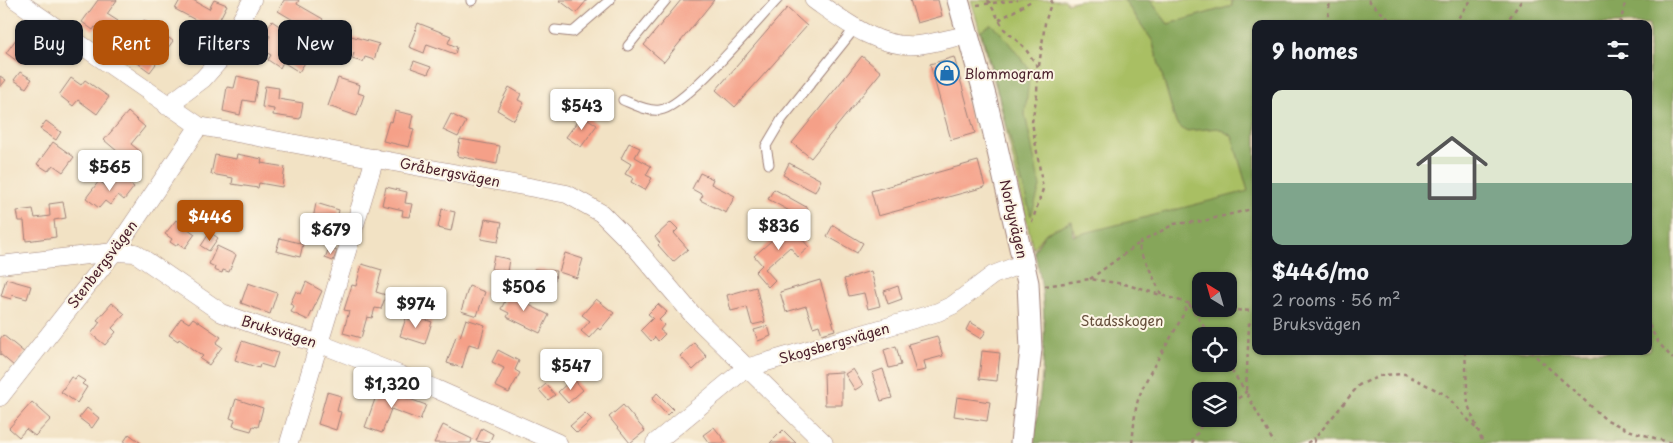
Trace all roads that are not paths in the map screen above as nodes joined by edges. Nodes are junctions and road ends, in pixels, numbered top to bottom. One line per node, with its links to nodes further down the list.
1 (16, 0): 13 (street, Gråbergsvägen)
2 (252, 0): 13 (street)
3 (610, 0): 9 (lane)
4 (666, 0): 11 (lane)
5 (778, 0): 12 (lane)
6 (814, 0): 8 (street)
7 (960, 5): 10 (street, Norbyvägen)
8 (855, 28): 10 (street); 16 (lane)
9 (555, 30)
10 (967, 34): 19 (street, Norbyvägen)
11 (628, 46)
12 (623, 100)
13 (166, 106): 14 (street, Gråbergsvägen)
14 (199, 126): 15 (street, Gråbergsvägen); 17 (street, Stenbergsvägen)
15 (375, 158): 20 (street); 21 (street, Gråbergsvägen)
16 (769, 164)
17 (114, 252): 18 (street, Bruksvägen); 20 (street, Bruksvägen); 22 (street, Stenbergsvägen)
18 (0, 265)
19 (1026, 273): 21 (street, Skogsbergsvägen); 27 (street, Norbyvägen)
20 (318, 343): 23 (street); 24 (street, Bruksvägen)
21 (746, 368): 25 (street, Skogsbergsvägen); 26 (street, Gråbergsvägen)
22 (0, 397)
23 (289, 443)
24 (558, 443)
25 (655, 443)
26 (824, 443)
27 (1021, 443)

